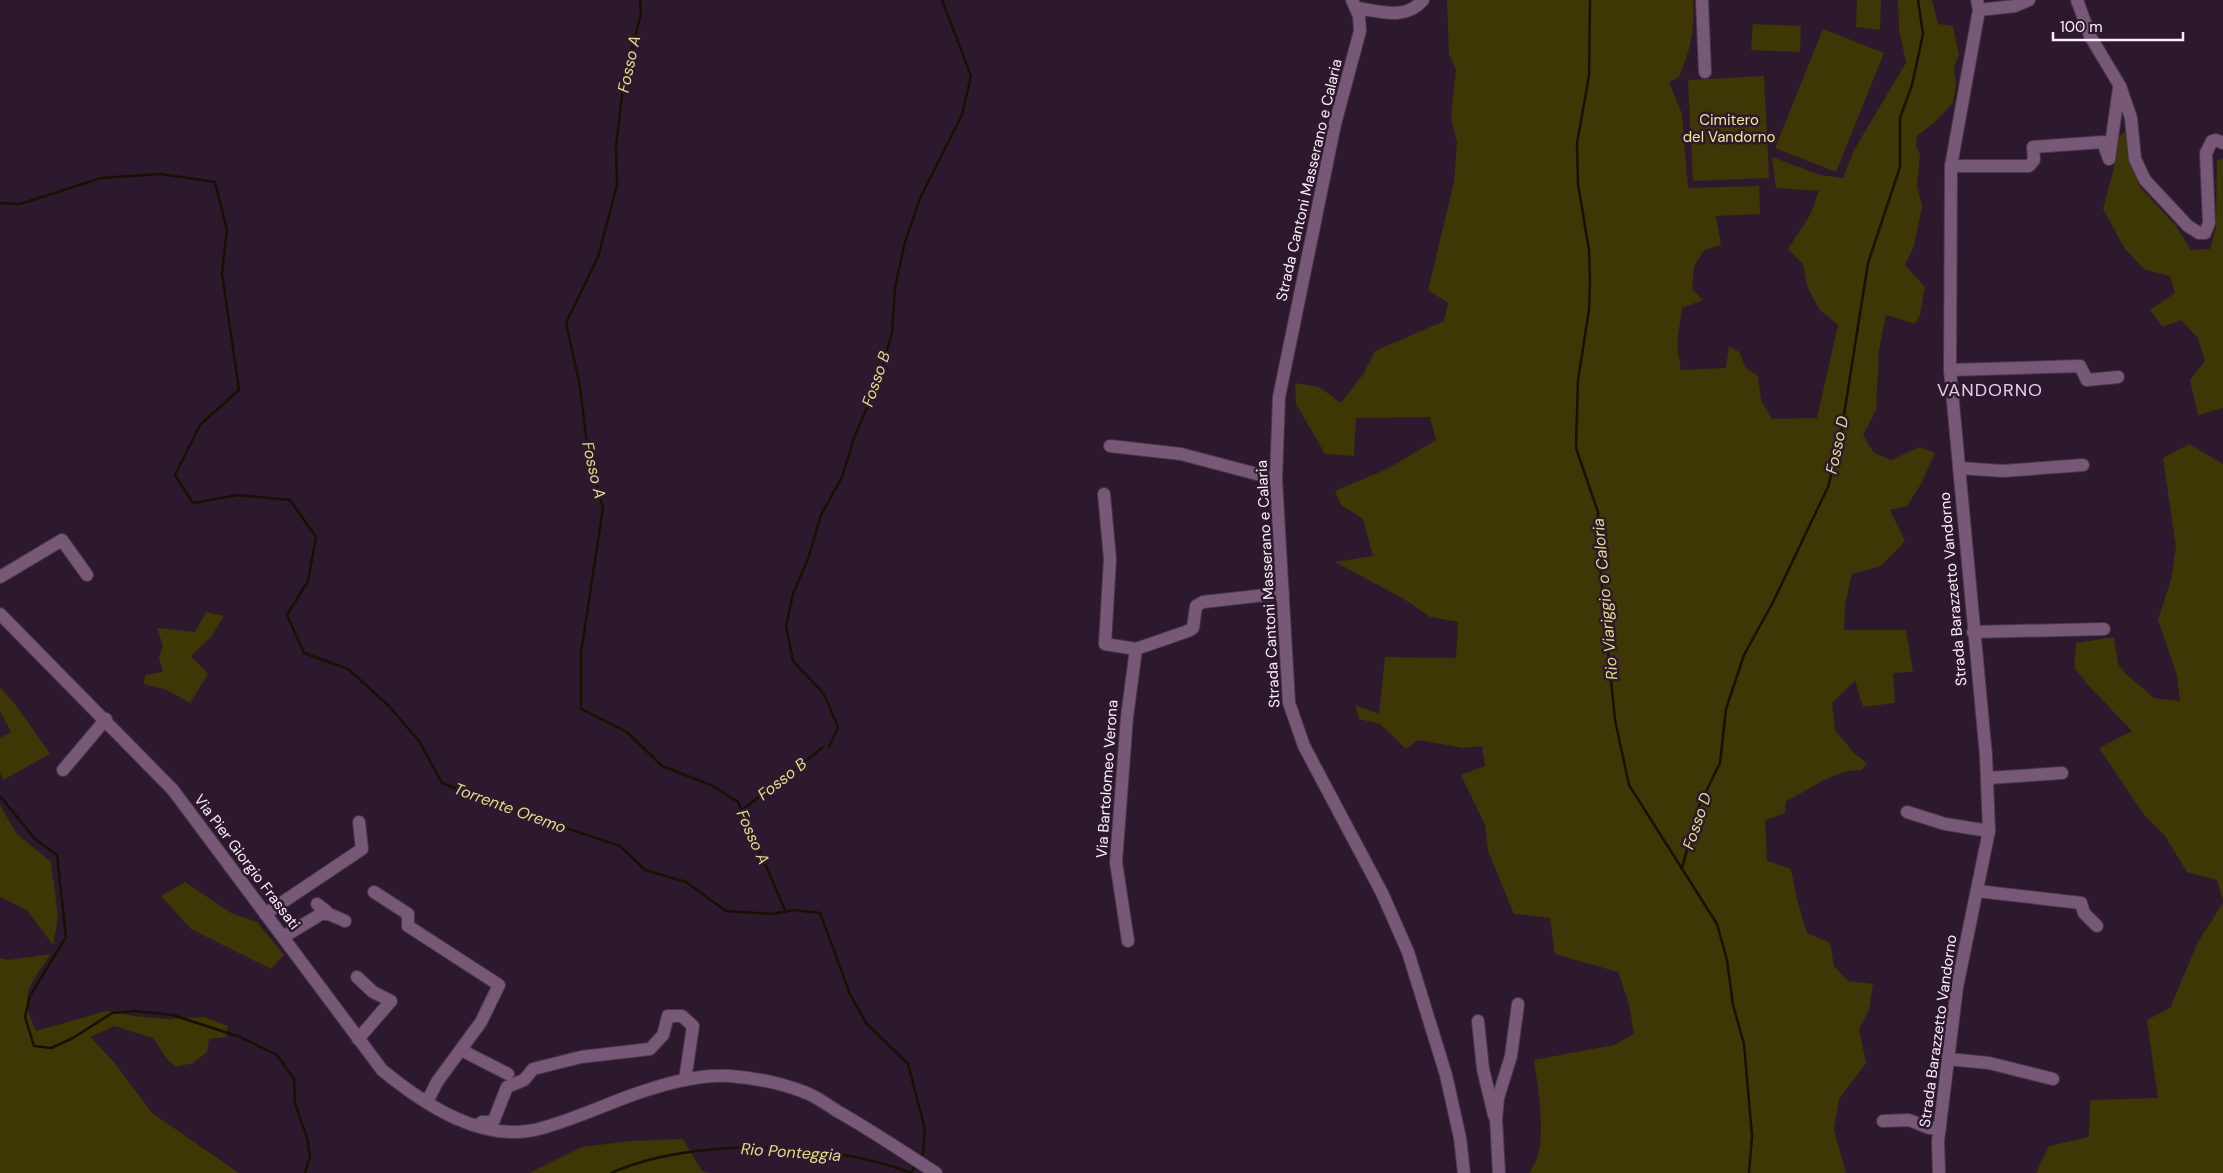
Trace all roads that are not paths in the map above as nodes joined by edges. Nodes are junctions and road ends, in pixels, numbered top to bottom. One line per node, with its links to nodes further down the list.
1 (1423, 0): 5 (street)
2 (1702, 0): 7 (street)
3 (2029, 0): 6 (street)
4 (2077, 0): 8 (street)
5 (1354, 4): 16 (street, Strada Cantoni Masserano e Calaria)
6 (1978, 5): 10 (street, Strada Barazzetto Vandorno)
7 (1705, 72)
8 (2120, 86): 9 (street); 10 (street)
9 (2223, 143)
10 (1951, 166): 11 (street, Strada Barazzetto Vandorno)
11 (1950, 370): 12 (street); 15 (street, Strada Barazzetto Vandorno)
12 (2118, 377)
13 (1110, 446): 16 (street)
14 (2083, 465): 15 (street)
15 (1959, 468): 23 (street, Strada Barazzetto Vandorno)
16 (1276, 479): 20 (street, Strada Cantoni Masserano e Calaria)
17 (1104, 494): 24 (street)
18 (87, 575): 19 (street)
19 (0, 577)
20 (1283, 593): 24 (street); 54 (street, Strada Cantoni Masserano e Calaria)
21 (1, 618): 25 (street, Via Pier Giorgio Frassati)
22 (2104, 629): 23 (street)
23 (1973, 632): 28 (street, Strada Barazzetto Vandorno)
24 (1136, 649): 38 (street, Via Bartolomeo Verona)
25 (106, 719): 26 (street); 34 (street, Via Pier Giorgio Frassati)
26 (63, 770)
27 (2062, 773): 28 (street)
28 (1988, 778): 31 (street, Strada Barazzetto Vandorno)
29 (1907, 812): 31 (street)
30 (358, 822): 34 (street)
31 (1989, 831): 32 (street, Strada Barazzetto Vandorno)
32 (1977, 891): 36 (street); 44 (street, Strada Barazzetto Vandorno)
33 (374, 892): 43 (street)
34 (266, 914): 37 (street, Via Pier Giorgio Frassati)
35 (345, 921): 37 (street)
36 (2096, 926)
37 (283, 937): 42 (street, Via Pier Giorgio Frassati)
38 (1128, 941)
39 (358, 977): 42 (street)
40 (1518, 1004): 49 (street)
41 (1478, 1021): 49 (street)
42 (358, 1039): 48 (street, Via Pier Giorgio Frassati)
43 (461, 1050): 45 (street); 48 (street)
44 (1948, 1059): 46 (street); 52 (street, Strada Barazzetto Vandorno)
45 (508, 1074)
46 (2053, 1079)
47 (685, 1080): 51 (street, Via Pier Giorgio Frassati); 51 (street); 53 (street, Via Pier Giorgio Frassati)
48 (427, 1102): 51 (street, Via Pier Giorgio Frassati)
49 (1496, 1119): 55 (street)
50 (1883, 1121): 52 (street)
51 (472, 1126)
52 (1940, 1128): 56 (street, Strada Barazzetto Vandorno)
53 (932, 1170)
54 (1464, 1173)
55 (1499, 1173)
56 (1939, 1173)

